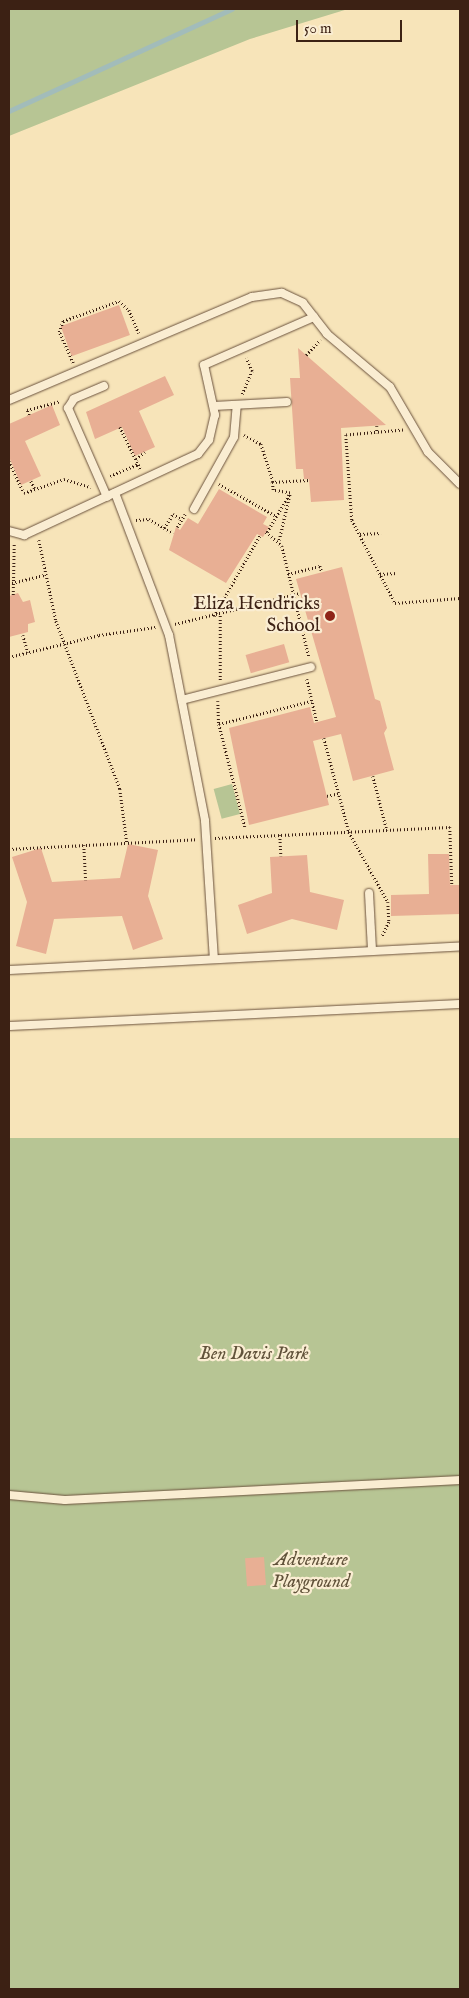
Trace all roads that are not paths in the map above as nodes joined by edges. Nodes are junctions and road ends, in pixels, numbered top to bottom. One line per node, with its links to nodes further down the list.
1 (314, 317): 3 (lane); 6 (lane); 7 (lane)
2 (104, 386): 9 (lane)
3 (9, 400)
4 (287, 402): 5 (lane)
5 (237, 405): 6 (lane); 10 (lane)
6 (214, 406): 8 (lane)
7 (460, 484)
8 (116, 493): 9 (lane); 13 (lane)
9 (107, 497): 11 (lane)
10 (194, 512)
11 (11, 532)
12 (311, 667): 13 (lane)
13 (182, 700): 17 (lane)
14 (369, 893): 16 (lane)
15 (460, 946): 16 (lane)
16 (372, 951): 17 (lane)
17 (214, 959): 18 (lane)
18 (9, 970)
19 (460, 1004): 20 (lane)
20 (9, 1026)
21 (460, 1480): 22 (lane)
22 (9, 1495)

